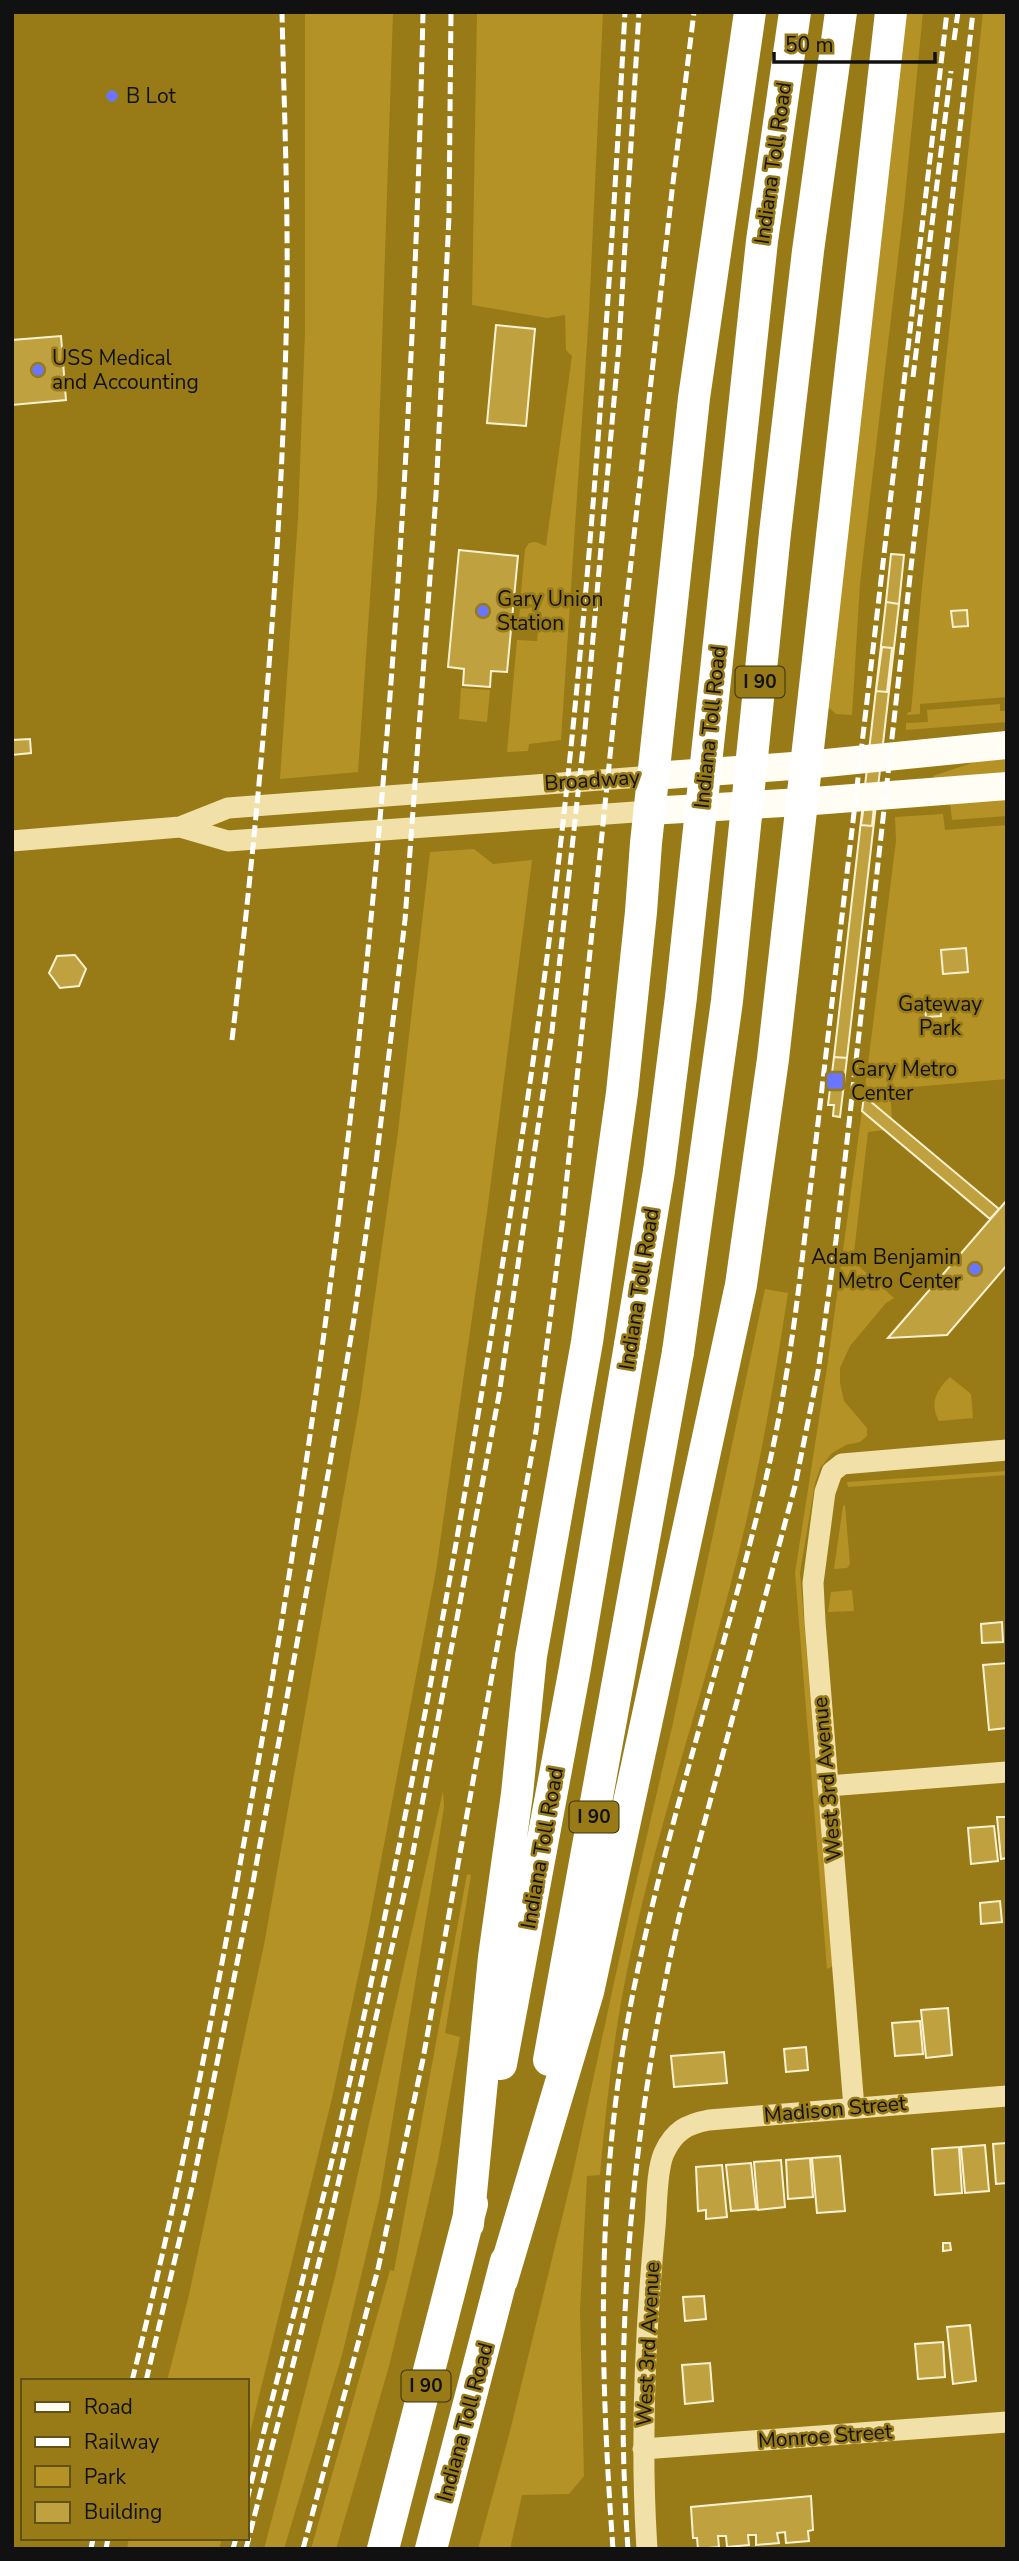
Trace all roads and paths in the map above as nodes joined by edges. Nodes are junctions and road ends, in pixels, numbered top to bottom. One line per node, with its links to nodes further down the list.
1 (750, 12): 7 (highway)
2 (795, 12): 19 (highway, Indiana Toll Road / I 90, bridge)
3 (841, 12): 20 (highway, Indiana Toll Road / I 90, bridge)
4 (891, 12): 6 (highway)
5 (1007, 745): 6 (main road, Broadway)
6 (806, 765): 7 (main road, Broadway); 9 (highway)
7 (653, 776): 10 (highway); 11 (street, Broadway)
8 (1007, 786): 9 (main road, Broadway)
9 (802, 802): 10 (main road, Broadway); 20 (highway)
10 (649, 811): 11 (street, Broadway); 19 (highway)
11 (180, 827): 12 (street, Broadway)
12 (12, 841)
13 (1007, 1450): 15 (street, West 3rd Avenue)
14 (1007, 1772): 15 (street)
15 (828, 1786): 17 (street, West 3rd Avenue)
16 (1007, 2096): 17 (street, Madison Street)
17 (854, 2108): 18 (street, Madison Street)
18 (670, 2142): 22 (street, West 3rd Avenue)
19 (468, 2224): 23 (highway, Indiana Toll Road / I 90)
20 (502, 2280): 24 (highway, Indiana Toll Road / I 90)
21 (1007, 2422): 22 (street, Monroe Street)
22 (643, 2449): 25 (street, West 3rd Avenue)
23 (383, 2549)
24 (431, 2549)
25 (647, 2549)

